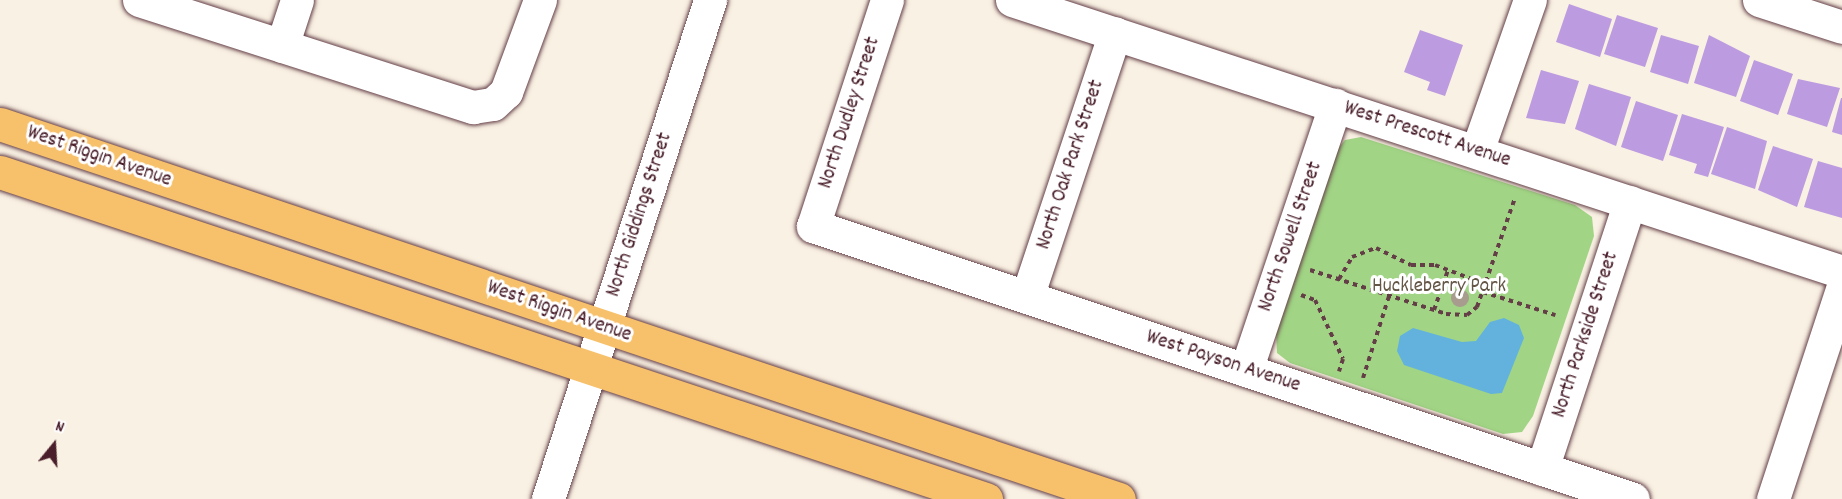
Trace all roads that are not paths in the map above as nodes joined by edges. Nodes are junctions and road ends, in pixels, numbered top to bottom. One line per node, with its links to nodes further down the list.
1 (139, 0): 11 (street)
2 (297, 0): 11 (street)
3 (540, 0): 11 (street)
4 (710, 0): 21 (street, North Giddings Street)
5 (887, 0): 17 (street, North Dudley Street)
6 (1012, 0): 10 (street, West Prescott Avenue)
7 (1530, 0): 14 (street)
8 (1759, 0): 9 (street)
9 (1842, 27)
10 (1114, 33): 12 (street, West Prescott Avenue); 20 (street, North Oak Park Street)
11 (282, 46)
12 (1335, 105): 14 (street, West Prescott Avenue); 23 (street, North Sowell Street)
13 (0, 123): 21 (main road, West Riggin Avenue)
14 (1477, 151): 16 (street, West Prescott Avenue)
15 (0, 172): 22 (main road, West Riggin Avenue)
16 (1630, 202): 18 (street, West Prescott Avenue); 24 (street, North Parkside Street)
17 (813, 226): 20 (street, West Payson Avenue)
18 (1842, 272)
19 (1842, 289): 29 (street)
20 (1027, 297): 23 (street, West Payson Avenue)
21 (603, 327): 22 (street, North Giddings Street); 27 (main road, West Riggin Avenue)
22 (590, 368): 25 (street, North Giddings Street); 26 (main road, West Riggin Avenue)
23 (1246, 370): 24 (street, West Payson Avenue)
24 (1542, 469): 28 (street, West Payson Avenue)
25 (548, 499)
26 (986, 499)
27 (1119, 499)
28 (1633, 499)
29 (1773, 499)

